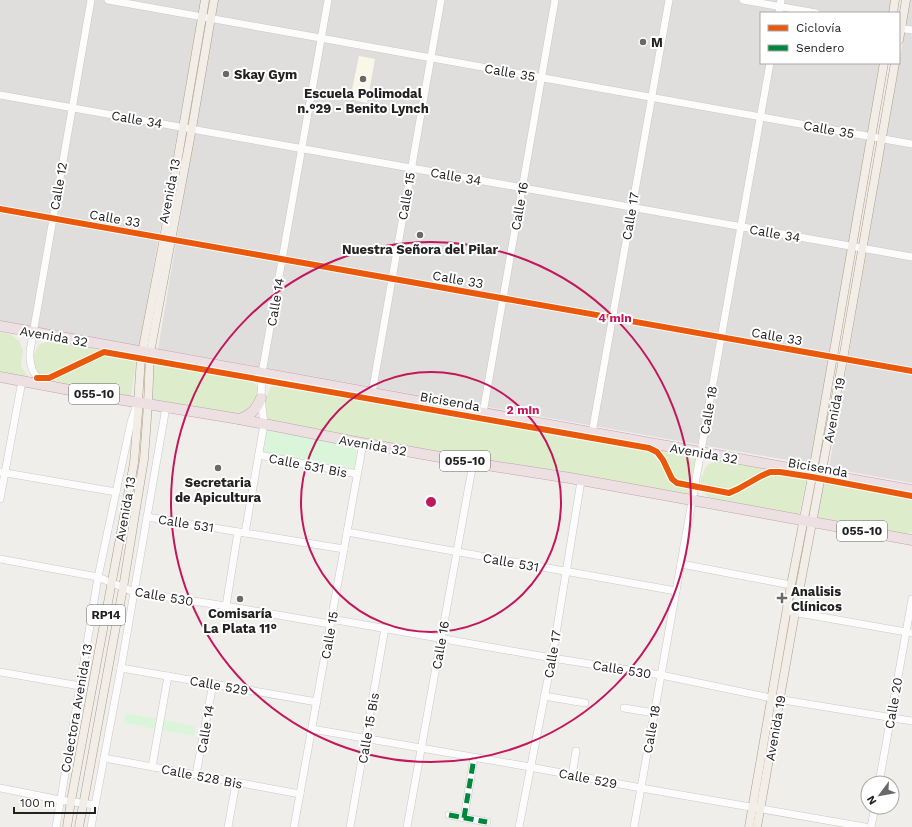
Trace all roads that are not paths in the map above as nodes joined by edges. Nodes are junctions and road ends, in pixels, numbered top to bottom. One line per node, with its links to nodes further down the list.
1 (91, 0): 27 (street, Calle 12)
2 (108, 0): 15 (street, Calle 35)
3 (205, 0): 15 (main road, Avenida 13)
4 (214, 0): 16 (main road, Avenida 13)
5 (328, 0): 19 (street, Calle 14)
6 (440, 0): 20 (street, Calle 15)
7 (555, 0): 24 (street, Calle 16)
8 (669, 0): 26 (street, Calle 17)
9 (743, 0): 12 (street)
10 (895, 0): 14 (main road)
11 (906, 0): 17 (main road)
12 (780, 7): 13 (street)
13 (810, 12)
14 (893, 12)
15 (202, 17): 16 (street, Calle 35); 29 (main road, Avenida 13)
16 (211, 19): 19 (street, Calle 35); 30 (main road, Avenida 13)
17 (900, 28): 18 (street)
18 (912, 30)
19 (321, 38): 20 (street, Calle 35); 34 (street, Calle 14)
20 (430, 58): 24 (street, Calle 35); 35 (street, Calle 15)
21 (770, 64): 28 (street, Calle 18)
22 (884, 64): 31 (main road, Avenida 19)
23 (895, 64): 32 (main road, Avenida 19)
24 (541, 78): 26 (street, Calle 35); 36 (street, Calle 16)
25 (0, 95): 27 (street, Calle 34)
26 (651, 98): 28 (street, Calle 35); 37 (street, Calle 17)
27 (72, 108): 29 (street, Calle 34); 39 (street, Calle 12)
28 (760, 117): 31 (street, Calle 35); 40 (street, Calle 18)
29 (183, 127): 30 (street, Calle 34); 41 (main road, Avenida 13)
30 (192, 128): 34 (street, Calle 34); 41 (main road, Avenida 13)
31 (871, 137): 32 (street, Calle 35); 42 (main road, Avenida 19)
32 (882, 139): 33 (street, Calle 35); 43 (main road, Avenida 19)
33 (912, 144)
34 (302, 148): 35 (street, Calle 34); 45 (street, Calle 14)
35 (411, 168): 36 (street, Calle 34); 46 (street, Calle 15)
36 (522, 188): 37 (street, Calle 34); 47 (street, Calle 16)
37 (632, 207): 40 (street, Calle 34); 48 (street, Calle 17)
38 (0, 209): 39 (street, Calle 33)
39 (53, 218): 41 (street, Calle 33); 50 (street, Calle 12)
40 (741, 227): 42 (street, Calle 34); 51 (street, Calle 18)
41 (167, 239): 45 (street, Calle 33); 52 (main road, Avenida 13)
42 (852, 247): 43 (street, Calle 34); 53 (main road, Avenida 19)
43 (862, 248): 44 (street, Calle 34); 54 (main road, Avenida 19)
44 (912, 257)
45 (282, 259): 46 (street, Calle 33); 56 (street, Calle 14)
46 (392, 279): 47 (street, Calle 33); 60 (street, Calle 15)
47 (503, 299): 48 (street, Calle 33); 64 (street, Calle 16)
48 (612, 318): 51 (street, Calle 33); 67 (street, Calle 17)
49 (0, 326): 50 (highway, Avenida 32)
50 (33, 332): 52 (highway, Avenida 32); 59 (street, Calle 12)
51 (721, 338): 53 (street, Calle 33); 69 (street, Calle 18)
52 (146, 352): 56 (highway, Avenida 32); 62 (main road, Avenida 13 / RP14)
53 (833, 357): 54 (street, Calle 33); 73 (main road, Avenida 19)
54 (843, 359): 55 (street, Calle 33); 73 (main road, Avenida 19)
55 (912, 371)
56 (262, 373): 60 (highway, Avenida 32); 61 (street, Calle 14)
57 (0, 377): 58 (highway, Avenida 32 / 055-10)
58 (22, 381): 59 (highway, Avenida 32 / 055-10); 72 (street)
59 (51, 386): 62 (highway, Avenida 32 / 055-10)
60 (372, 393): 64 (highway, Avenida 32)
61 (261, 398): 65 (highway); 66 (street, Calle 14)
62 (143, 403): 63 (highway, Avenida 32 / 055-10); 77 (street, Colectora Avenida 13); 91 (main road, Avenida 13 / RP14); 93 (main road, Avenida 13 / RP14)
63 (166, 407): 65 (highway, Avenida 32 / 055-10); 80 (street)
64 (483, 413): 67 (highway, Avenida 32)
65 (239, 419): 66 (highway, Avenida 32 / 055-10)
66 (264, 424): 68 (highway, Avenida 32 / 055-10); 70 (street, Calle 14)
67 (592, 432): 69 (highway, Avenida 32)
68 (363, 443): 71 (highway, Avenida 32 / 055-10); 74 (street, Calle 15)
69 (701, 452): 73 (highway, Avenida 32); 79 (street, Calle 18)
70 (259, 455): 74 (street, Calle 531 Bis); 83 (street, Calle 14)
71 (473, 463): 75 (highway, Avenida 32 / 055-10); 86 (street, Calle 16)
72 (3, 472): 77 (street); 78 (street)
73 (817, 473): 76 (highway, Avenida 32); 81 (main road, Avenida 19)
74 (357, 474): 82 (street, Calle 15)
75 (582, 481): 79 (highway, Avenida 32 / 055-10); 89 (street, Calle 17)
76 (912, 490)
77 (116, 492): 90 (street, Colectora Avenida 13)
78 (0, 499)
79 (692, 500): 81 (highway, Avenida 32 / 055-10); 88 (street, Calle 18)
80 (147, 517): 83 (street, Calle 531); 95 (street)
81 (808, 521): 84 (highway, Avenida 32 / 055-10); 92 (main road, Avenida 19); 98 (main road, Avenida 19)
82 (347, 532): 85 (street, Calle 15); 86 (street, Calle 531)
83 (241, 533): 85 (street, Calle 531); 97 (street, Calle 14)
84 (912, 540)
85 (344, 549): 99 (street, Calle 15)
86 (457, 552): 89 (street, Calle 531); 102 (street, Calle 16)
87 (0, 559): 90 (street, Calle 530)
88 (681, 564): 92 (street); 94 (street, Calle 18)
89 (567, 572): 94 (street, Calle 531); 103 (street, Calle 17)
90 (98, 577): 91 (street, Calle 530); 109 (street, Colectora Avenida 13)
91 (112, 582): 93 (street, Calle 530); 134 (main road, Avenida 13 / RP14)
92 (791, 585): 98 (main road, Avenida 19)
93 (123, 588): 95 (street, Calle 530); 135 (main road, Avenida 13 / RP14)
94 (676, 591): 106 (street, Calle 18)
95 (134, 592): 97 (street, Calle 530); 104 (street)
96 (912, 599): 101 (street, Calle 20)
97 (226, 606): 99 (street, Calle 530)
98 (791, 612): 101 (street); 111 (main road, Avenida 19)
99 (331, 622): 100 (street, Calle 530); 112 (street, Calle 15)
100 (385, 628): 102 (street, Calle 530); 119 (street, Calle 15 Bis)
101 (909, 633): 116 (street, Calle 20)
102 (441, 638): 103 (street, Calle 530); 120 (street, Calle 16)
103 (552, 658): 106 (street, Calle 530); 110 (street, Calle 17)
104 (121, 668): 107 (street, Calle 529); 122 (street)
105 (0, 672): 109 (street)
106 (661, 675): 111 (street, Calle 530); 115 (street, Calle 18)
107 (168, 676): 108 (street, Calle 529); 124 (street)
108 (213, 683): 112 (street, Calle 529); 126 (street, Calle 14)
109 (80, 686): 133 (street, Colectora Avenida 13)
110 (544, 696): 113 (street); 125 (street, Calle 17)
111 (776, 699): 116 (street, Calle 530); 137 (main road, Avenida 19)
112 (317, 702): 118 (street, Calle 15)
113 (585, 703)
114 (624, 708): 115 (street)
115 (654, 713): 131 (street, Calle 18)
116 (891, 717): 117 (street, Calle 530); 128 (street, Calle 20)
117 (912, 722)
118 (312, 729): 119 (street, Calle 529); 132 (street, Calle 15)
119 (366, 738): 120 (street, Calle 529); 148 (street, Calle 15 Bis)
120 (421, 748): 123 (street, Calle 529); 149 (street, Calle 16)
121 (576, 751): 127 (street)
122 (104, 758): 124 (street, Calle 528 Bis); 136 (street)
123 (474, 758): 125 (street, Calle 529); 140 (street)
124 (152, 767): 126 (street, Calle 528 Bis)
125 (530, 767): 127 (street, Calle 529); 150 (street, Calle 17)
126 (196, 775): 129 (street, Calle 528 Bis)
127 (572, 775): 131 (street, Calle 529)
128 (880, 775)
129 (236, 782): 132 (street, Calle 528 Bis); 146 (street)
130 (0, 788): 133 (street)
131 (641, 788): 137 (street, Calle 529); 151 (street, Calle 18)
132 (300, 794): 147 (street, Calle 15)
133 (60, 800): 134 (street); 142 (street, Colectora Avenida 13)
134 (71, 801): 135 (street); 143 (main road, Avenida 13 / RP14)
135 (83, 803): 136 (street); 144 (main road, Avenida 13 / RP14)
136 (95, 805): 145 (street)
137 (757, 808): 152 (main road, Avenida 19); 153 (main road, Avenida 19); 154 (street, Calle 529)
138 (449, 815): 140 (street)
139 (873, 815): 155 (street)
140 (464, 818): 141 (street)
141 (487, 822)
142 (56, 827)
143 (67, 827)
144 (79, 827)
145 (91, 827)
146 (228, 827)
147 (294, 827)
148 (350, 827)
149 (407, 827)
150 (519, 827)
151 (634, 827)
152 (749, 827)
153 (757, 827)
154 (865, 827)
155 (871, 827)

